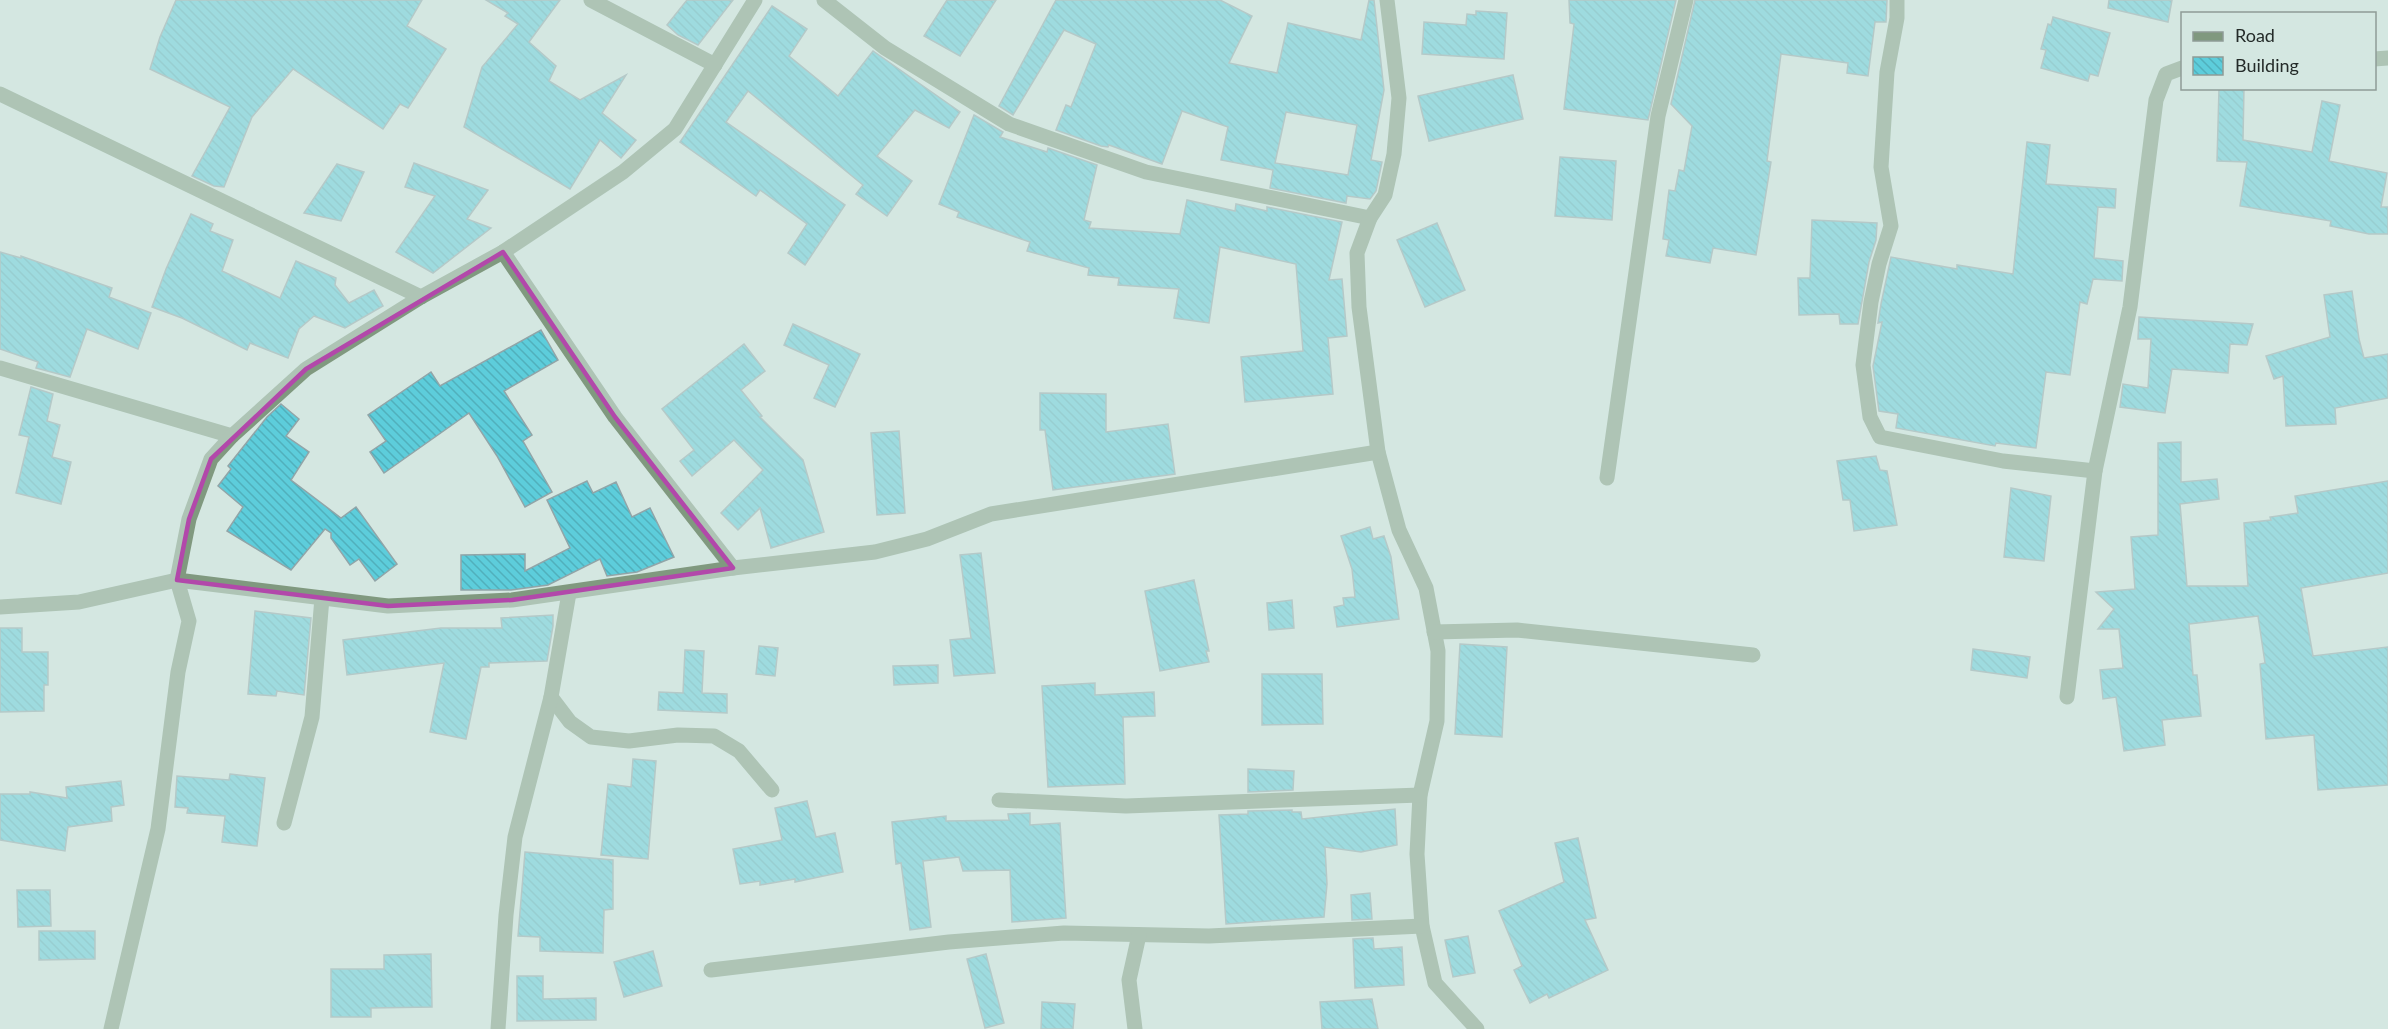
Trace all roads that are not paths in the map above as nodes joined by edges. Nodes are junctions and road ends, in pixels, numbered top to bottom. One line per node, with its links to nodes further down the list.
1 (591, 0): 7 (street)
2 (755, 0): 7 (street)
3 (824, 0): 10 (street)
4 (1387, 0): 10 (street)
5 (1686, 0): 17 (street)
6 (1897, 0): 16 (street)
7 (715, 65): 11 (street)
8 (2181, 68): 16 (street)
9 (0, 94): 12 (street)
10 (1370, 218): 15 (street)
11 (503, 252): 12 (street); 18 (street)
12 (420, 297): 14 (street)
13 (0, 368): 14 (street)
14 (232, 436): 19 (street)
15 (1378, 452): 18 (street); 23 (street)
16 (2095, 471): 26 (street)
17 (1606, 478)
18 (733, 568): 20 (street)
19 (177, 580): 21 (street); 22 (street); 34 (street)
20 (569, 593): 21 (street); 25 (street)
21 (322, 598): 30 (street)
22 (0, 607)
23 (1434, 632): 24 (street); 28 (street)
24 (1753, 655)
25 (551, 697): 27 (street); 35 (street)
26 (2067, 697)
27 (772, 790)
28 (1420, 795): 29 (street); 31 (street)
29 (999, 800)
30 (284, 823)
31 (1422, 926): 32 (street); 37 (street)
32 (1139, 935): 33 (street); 36 (street)
33 (711, 970)
34 (111, 1029)
35 (498, 1029)
36 (1136, 1029)
37 (1477, 1029)

